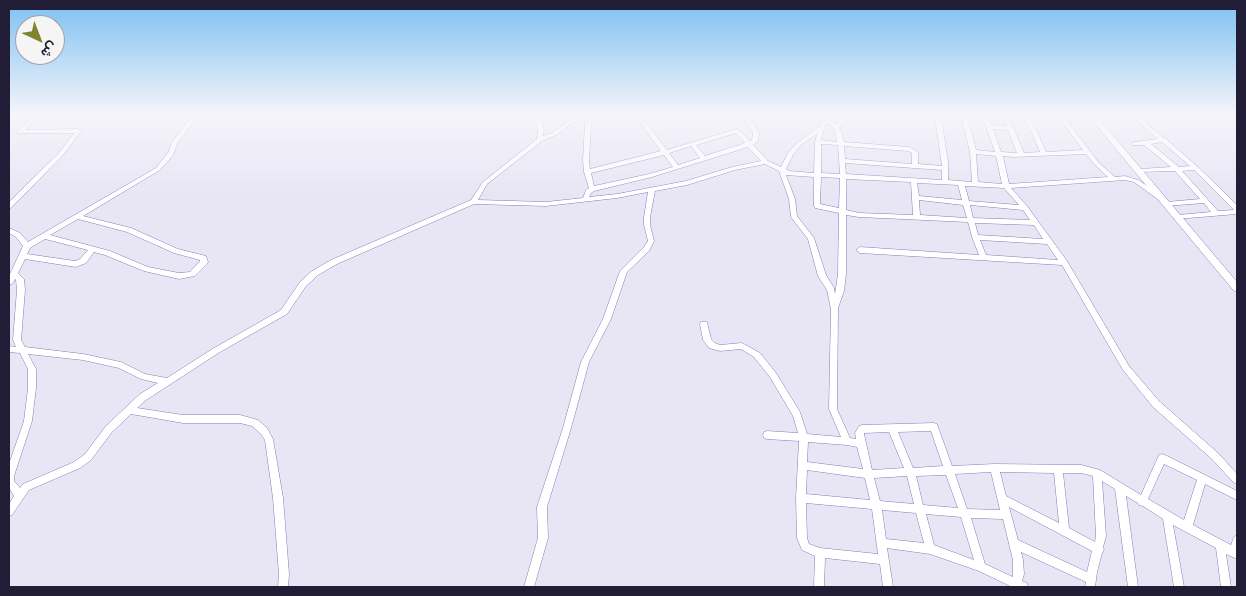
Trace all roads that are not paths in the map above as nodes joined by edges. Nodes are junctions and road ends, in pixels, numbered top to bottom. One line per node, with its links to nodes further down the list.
1 (71, 141): 59 (street)
2 (176, 141): 64 (street)
3 (539, 141): 56 (street)
4 (587, 141): 41 (street)
5 (657, 141): 26 (street)
6 (702, 141): 22 (street)
7 (747, 141): 23 (street)
8 (753, 141): 23 (street)
9 (801, 141): 40 (street)
10 (840, 141): 24 (street)
11 (941, 141): 37 (street)
12 (970, 141): 27 (street)
13 (994, 141): 30 (street)
14 (1015, 141): 31 (street)
15 (1038, 141): 28 (street)
16 (1079, 141): 29 (street)
17 (1114, 141): 42 (main road)
18 (1160, 141): 21 (street)
19 (1166, 141): 39 (street)
20 (818, 142): 24 (street); 43 (street)
21 (1146, 143): 25 (street); 38 (street)
22 (692, 144): 26 (street); 32 (street)
23 (750, 144): 32 (street); 34 (street)
24 (841, 144): 33 (street); 35 (street)
25 (1134, 144)
26 (666, 152): 36 (street); 41 (street)
27 (973, 152): 30 (street); 49 (street)
28 (1042, 152): 29 (street); 31 (street)
29 (1088, 152): 45 (street)
30 (999, 154): 31 (street); 50 (street)
31 (1021, 154)
32 (704, 159): 36 (street)
33 (842, 161): 35 (street); 44 (street)
34 (766, 162): 40 (street); 52 (street)
35 (915, 165): 37 (street)
36 (677, 168): 51 (street)
37 (945, 168): 47 (street)
38 (1176, 168): 39 (street); 42 (street); 55 (street)
39 (1196, 168): 61 (street)
40 (782, 171): 43 (street); 82 (street)
41 (588, 172): 51 (street)
42 (1140, 172): 58 (main road)
43 (816, 176): 44 (street); 62 (street)
44 (843, 177): 46 (street); 62 (street)
45 (1113, 178): 50 (street); 58 (street)
46 (914, 181): 47 (street); 53 (street)
47 (945, 182): 48 (street)
48 (961, 183): 49 (street); 57 (street)
49 (975, 185): 50 (street)
50 (1006, 186): 60 (street)
51 (592, 189): 54 (street)
52 (652, 190): 54 (street); 129 (street)
53 (917, 198): 57 (street); 65 (street)
54 (585, 200): 56 (street)
55 (1205, 201): 58 (street); 63 (street)
56 (473, 202): 86 (street)
57 (966, 202): 60 (street); 67 (street)
58 (1166, 202): 66 (main road)
59 (9, 206)
60 (1025, 208): 68 (street)
61 (1237, 210): 63 (street)
62 (842, 211): 65 (street); 82 (street)
63 (1216, 213): 66 (street)
64 (78, 217): 70 (street); 74 (street)
65 (917, 217): 67 (street)
66 (1178, 217): 81 (main road)
67 (970, 220): 68 (street); 71 (street)
68 (1035, 223): 72 (street)
69 (9, 230): 73 (street)
70 (43, 236): 73 (street); 74 (street)
71 (975, 237): 72 (street); 77 (street)
72 (1050, 242): 78 (street)
73 (26, 246): 76 (street)
74 (93, 249): 76 (street)
75 (860, 250): 77 (street)
76 (22, 256): 79 (street)
77 (983, 258): 78 (street)
78 (1064, 263): 101 (street)
79 (14, 274): 80 (street); 85 (street)
80 (9, 282)
81 (1237, 288)
82 (835, 309): 91 (street)
83 (704, 324): 90 (street)
84 (9, 349): 85 (street)
85 (23, 352): 86 (street); 103 (street)
86 (166, 381): 87 (street)
87 (129, 410): 103 (street); 128 (street)
88 (892, 428): 92 (street); 96 (street); 97 (street)
89 (767, 435): 90 (street)
90 (804, 438): 91 (street); 93 (street)
91 (847, 441): 92 (street)
92 (860, 444): 98 (street)
93 (802, 465): 98 (street); 105 (street)
94 (994, 468): 95 (street); 96 (street); 106 (street)
95 (1058, 468): 99 (street); 115 (street)
96 (948, 470): 97 (street); 111 (street)
97 (910, 471): 98 (street); 109 (street)
98 (869, 474): 108 (street)
99 (1097, 474): 102 (street); 121 (street)
100 (1202, 478): 104 (street); 107 (street); 114 (street)
101 (1237, 480)
102 (1120, 488): 107 (street); 132 (street)
103 (19, 495): 110 (street)
104 (1237, 496)
105 (801, 498): 108 (street); 122 (street)
106 (1004, 498): 112 (street); 115 (street)
107 (1142, 502): 113 (street)
108 (876, 504): 109 (street); 117 (street)
109 (918, 508): 111 (street); 120 (street)
110 (9, 512)
111 (964, 514): 112 (street); 125 (street)
112 (1007, 515): 118 (street)
113 (1166, 516): 114 (street); 133 (street)
114 (1186, 527): 119 (street)
115 (1064, 529): 121 (street)
116 (1237, 540): 123 (street)
117 (883, 543): 120 (street); 124 (street)
118 (1015, 544): 126 (street); 127 (street)
119 (1220, 544): 123 (street); 134 (street)
120 (930, 549): 125 (street)
121 (1099, 549): 126 (street)
122 (820, 553): 124 (street); 130 (street)
123 (1235, 553)
124 (885, 560): 131 (street)
125 (981, 567): 127 (street)
126 (1090, 583)
127 (1018, 586)
128 (283, 587)
129 (530, 587)
130 (819, 587)
131 (888, 587)
132 (1133, 587)
133 (1179, 587)
134 (1226, 587)

